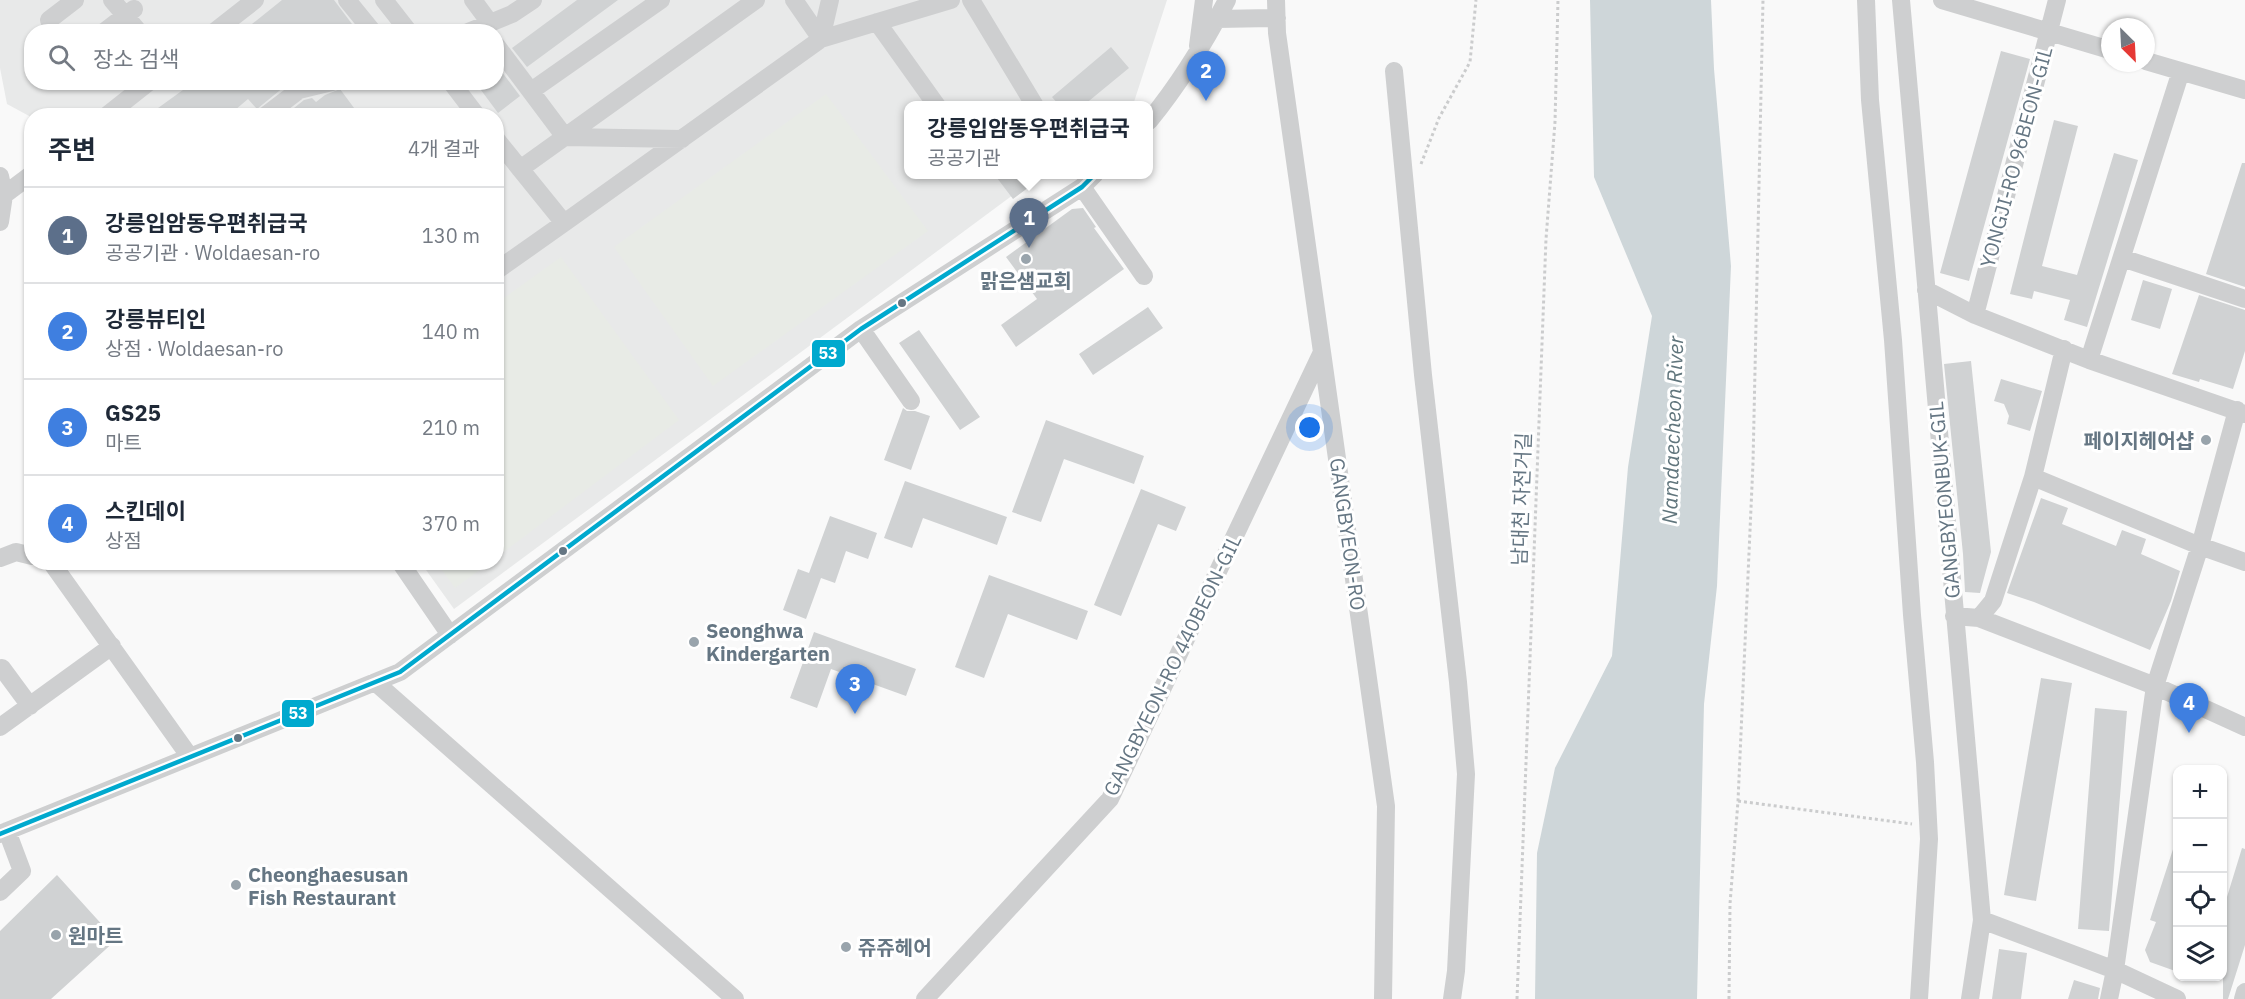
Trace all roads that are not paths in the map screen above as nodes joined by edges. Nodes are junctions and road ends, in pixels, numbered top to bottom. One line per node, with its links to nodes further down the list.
1 (75, 0): 23 (street)
2 (112, 0): 21 (street)
3 (255, 0): 27 (street)
4 (347, 0): 28 (street)
5 (384, 0): 29 (street)
6 (472, 0): 30 (street)
7 (533, 0): 31 (street)
8 (661, 0): 44 (street)
9 (756, 0): 51 (street)
10 (794, 0): 33 (street)
11 (830, 0): 33 (street)
12 (971, 0): 46 (street)
13 (1204, 0): 36 (street)
14 (1227, 0): 22 (street)
15 (1866, 0): 100 (street)
16 (1901, 0): 64 (street, GANGBYEONBUK-GIL)
17 (1942, 0): 32 (street)
18 (2057, 0): 32 (street, YONGJI-RO 96BEON-GIL)
19 (942, 1): 24 (street)
20 (1276, 9): 22 (street); 69 (street, GANGBYEON-RO)
21 (129, 12): 25 (street); 26 (street)
22 (1217, 19): 36 (street)
23 (49, 20)
24 (877, 22): 33 (street); 45 (street)
25 (114, 24)
26 (135, 24)
27 (224, 24)
28 (366, 24)
29 (403, 24)
30 (481, 24)
31 (491, 24)
32 (2049, 33): 34 (street); 66 (street, YONGJI-RO 96BEON-GIL)
33 (821, 39): 52 (street)
34 (2101, 47)
35 (504, 56): 44 (street)
36 (1197, 57): 50 (street)
37 (2155, 63): 38 (street)
38 (2181, 70): 43 (street); 61 (street)
39 (1394, 71): 99 (street)
40 (139, 90): 47 (street)
41 (299, 90): 48 (street)
42 (456, 90): 49 (street)
43 (2245, 90)
44 (531, 92): 51 (street)
45 (934, 101)
46 (1033, 101)
47 (116, 108)
48 (275, 108)
49 (471, 108)
50 (1153, 116)
51 (565, 138): 52 (street); 54 (street)
52 (682, 139): 60 (street)
53 (504, 149): 54 (street)
54 (520, 169): 60 (street)
55 (0, 176): 58 (street)
56 (24, 180): 58 (street)
57 (1088, 181): 63 (street); 67 (street)
58 (4, 195): 59 (street)
59 (0, 222)
60 (564, 223): 62 (street)
61 (2122, 258): 65 (street); 70 (street)
62 (504, 266)
63 (1144, 276)
64 (1926, 290): 66 (street); 80 (street, GANGBYEONBUK-GIL)
65 (2245, 299)
66 (1975, 315): 68 (street)
67 (861, 329): 71 (street); 82 (street)
68 (2064, 349): 70 (street); 73 (street)
69 (1322, 352): 97 (street, GANGBYEON-RO 440BEON-GIL); 98 (street, GANGBYEON-RO)
70 (2089, 360): 72 (street)
71 (911, 401)
72 (2241, 412): 74 (street)
73 (2033, 477): 74 (street); 81 (street)
74 (2200, 546): 77 (street); 86 (street)
75 (24, 554): 76 (street)
76 (0, 558)
77 (2245, 562)
78 (58, 570): 83 (street)
79 (405, 570): 82 (street)
80 (1954, 616): 81 (street); 93 (street, GANGBYEONBUK-GIL)
81 (1979, 618): 86 (street)
82 (450, 635): 85 (street)
83 (112, 646): 87 (street); 90 (street)
84 (0, 670): 87 (street)
85 (375, 682): 90 (street); 96 (street)
86 (2155, 686): 89 (street); 94 (street)
87 (30, 706): 88 (street)
88 (0, 727)
89 (2245, 727)
90 (190, 757): 91 (street)
91 (4, 833): 92 (street)
92 (0, 892)
93 (1982, 920): 94 (street); 101 (street, GANGBYEONBUK-GIL)
94 (2115, 970): 102 (street); 103 (street)
95 (2245, 993): 104 (street)
96 (735, 999)
97 (925, 999)
98 (1383, 999)
99 (1452, 999)
100 (1919, 999)
101 (1970, 999)
102 (2109, 999)
103 (2177, 999)
104 (2243, 999)

